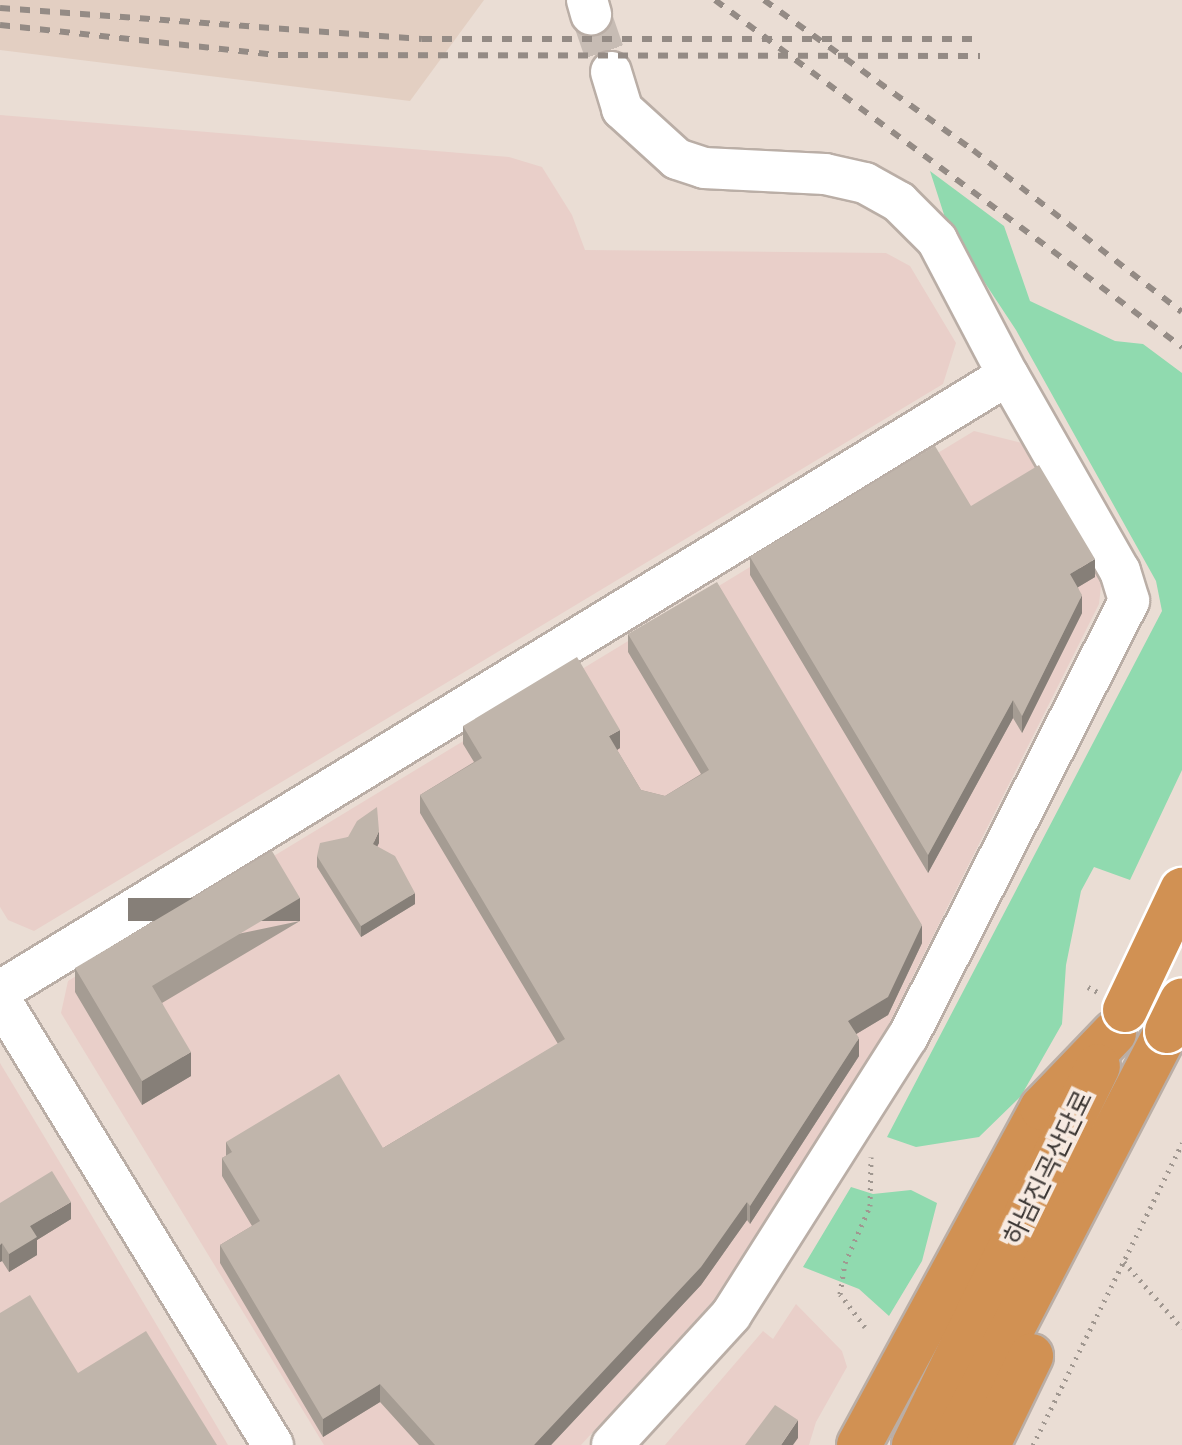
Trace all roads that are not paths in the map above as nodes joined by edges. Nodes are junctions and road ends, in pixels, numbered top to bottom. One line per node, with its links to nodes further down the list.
1 (611, 72): 2 (street)
2 (1008, 375): 4 (street); 9 (street)
3 (1182, 890): 7 (highway, 하남진곡산단로, bridge)
4 (0, 991)
5 (0, 999): 8 (street)
6 (1174, 1016): 12 (highway, 하남진곡산단로); 13 (highway)
7 (1120, 1022): 10 (highway); 11 (highway, 하남진곡산단로)
8 (273, 1445)
9 (612, 1445)
10 (859, 1445)
11 (914, 1445)
12 (952, 1445)
13 (988, 1445)

